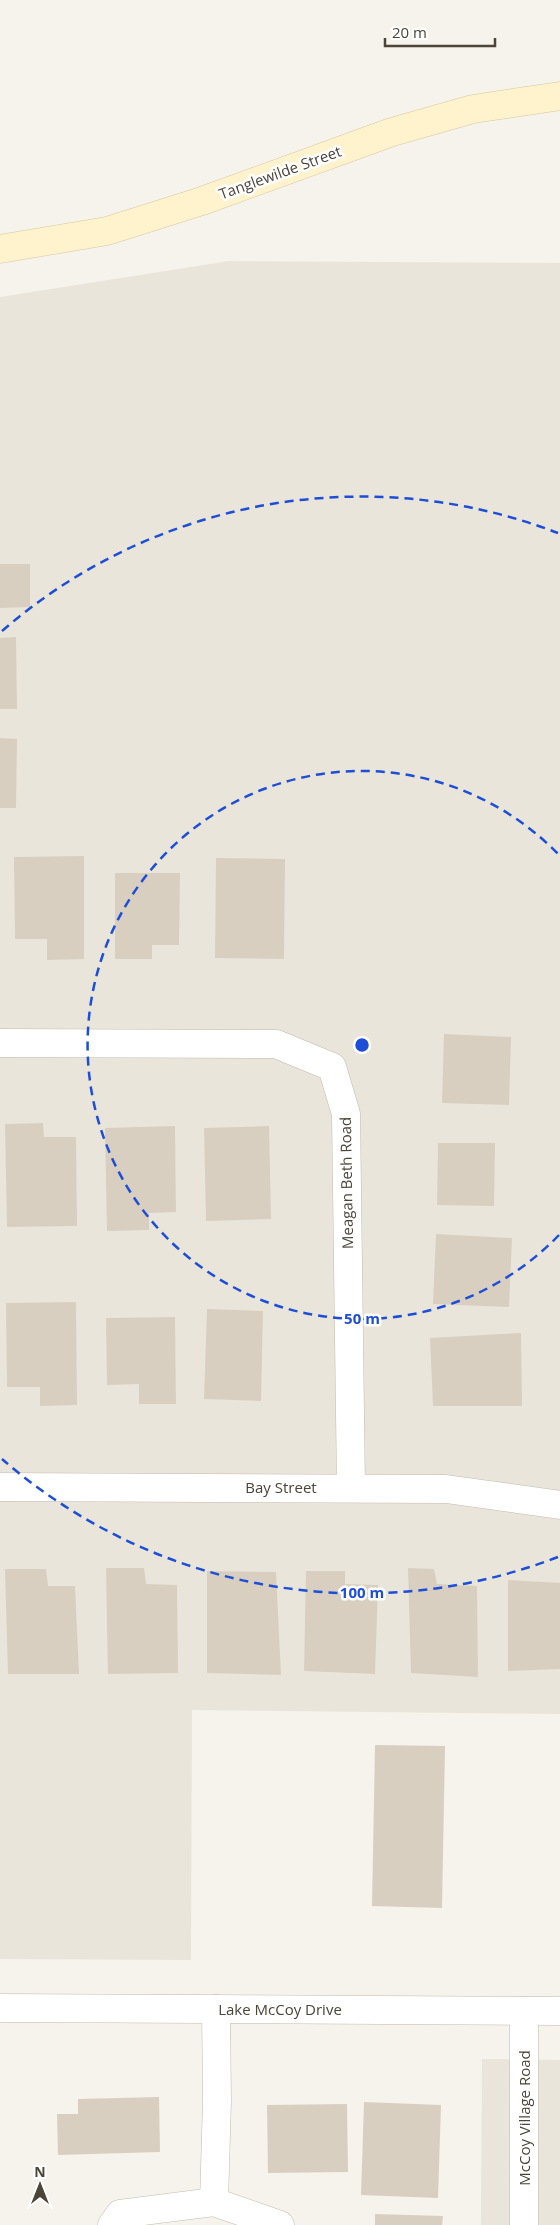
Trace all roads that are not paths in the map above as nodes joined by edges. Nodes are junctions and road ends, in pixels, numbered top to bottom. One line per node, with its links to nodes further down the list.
1 (560, 96): 2 (street, Tanglewilde Street)
2 (0, 249)
3 (0, 1043): 5 (street, Meagan Beth Road)
4 (0, 1487): 5 (street, Bay Street)
5 (351, 1488): 6 (street, Bay Street)
6 (560, 1505)
7 (0, 2008): 8 (street, Lake McCoy Drive)
8 (216, 2009): 9 (street, Lake McCoy Drive); 11 (street)
9 (524, 2011): 10 (street, Lake McCoy Drive); 14 (street, McCoy Village Road)
10 (560, 2011)
11 (214, 2202): 12 (street); 13 (street)
12 (112, 2225)
13 (280, 2225)
14 (524, 2225)

